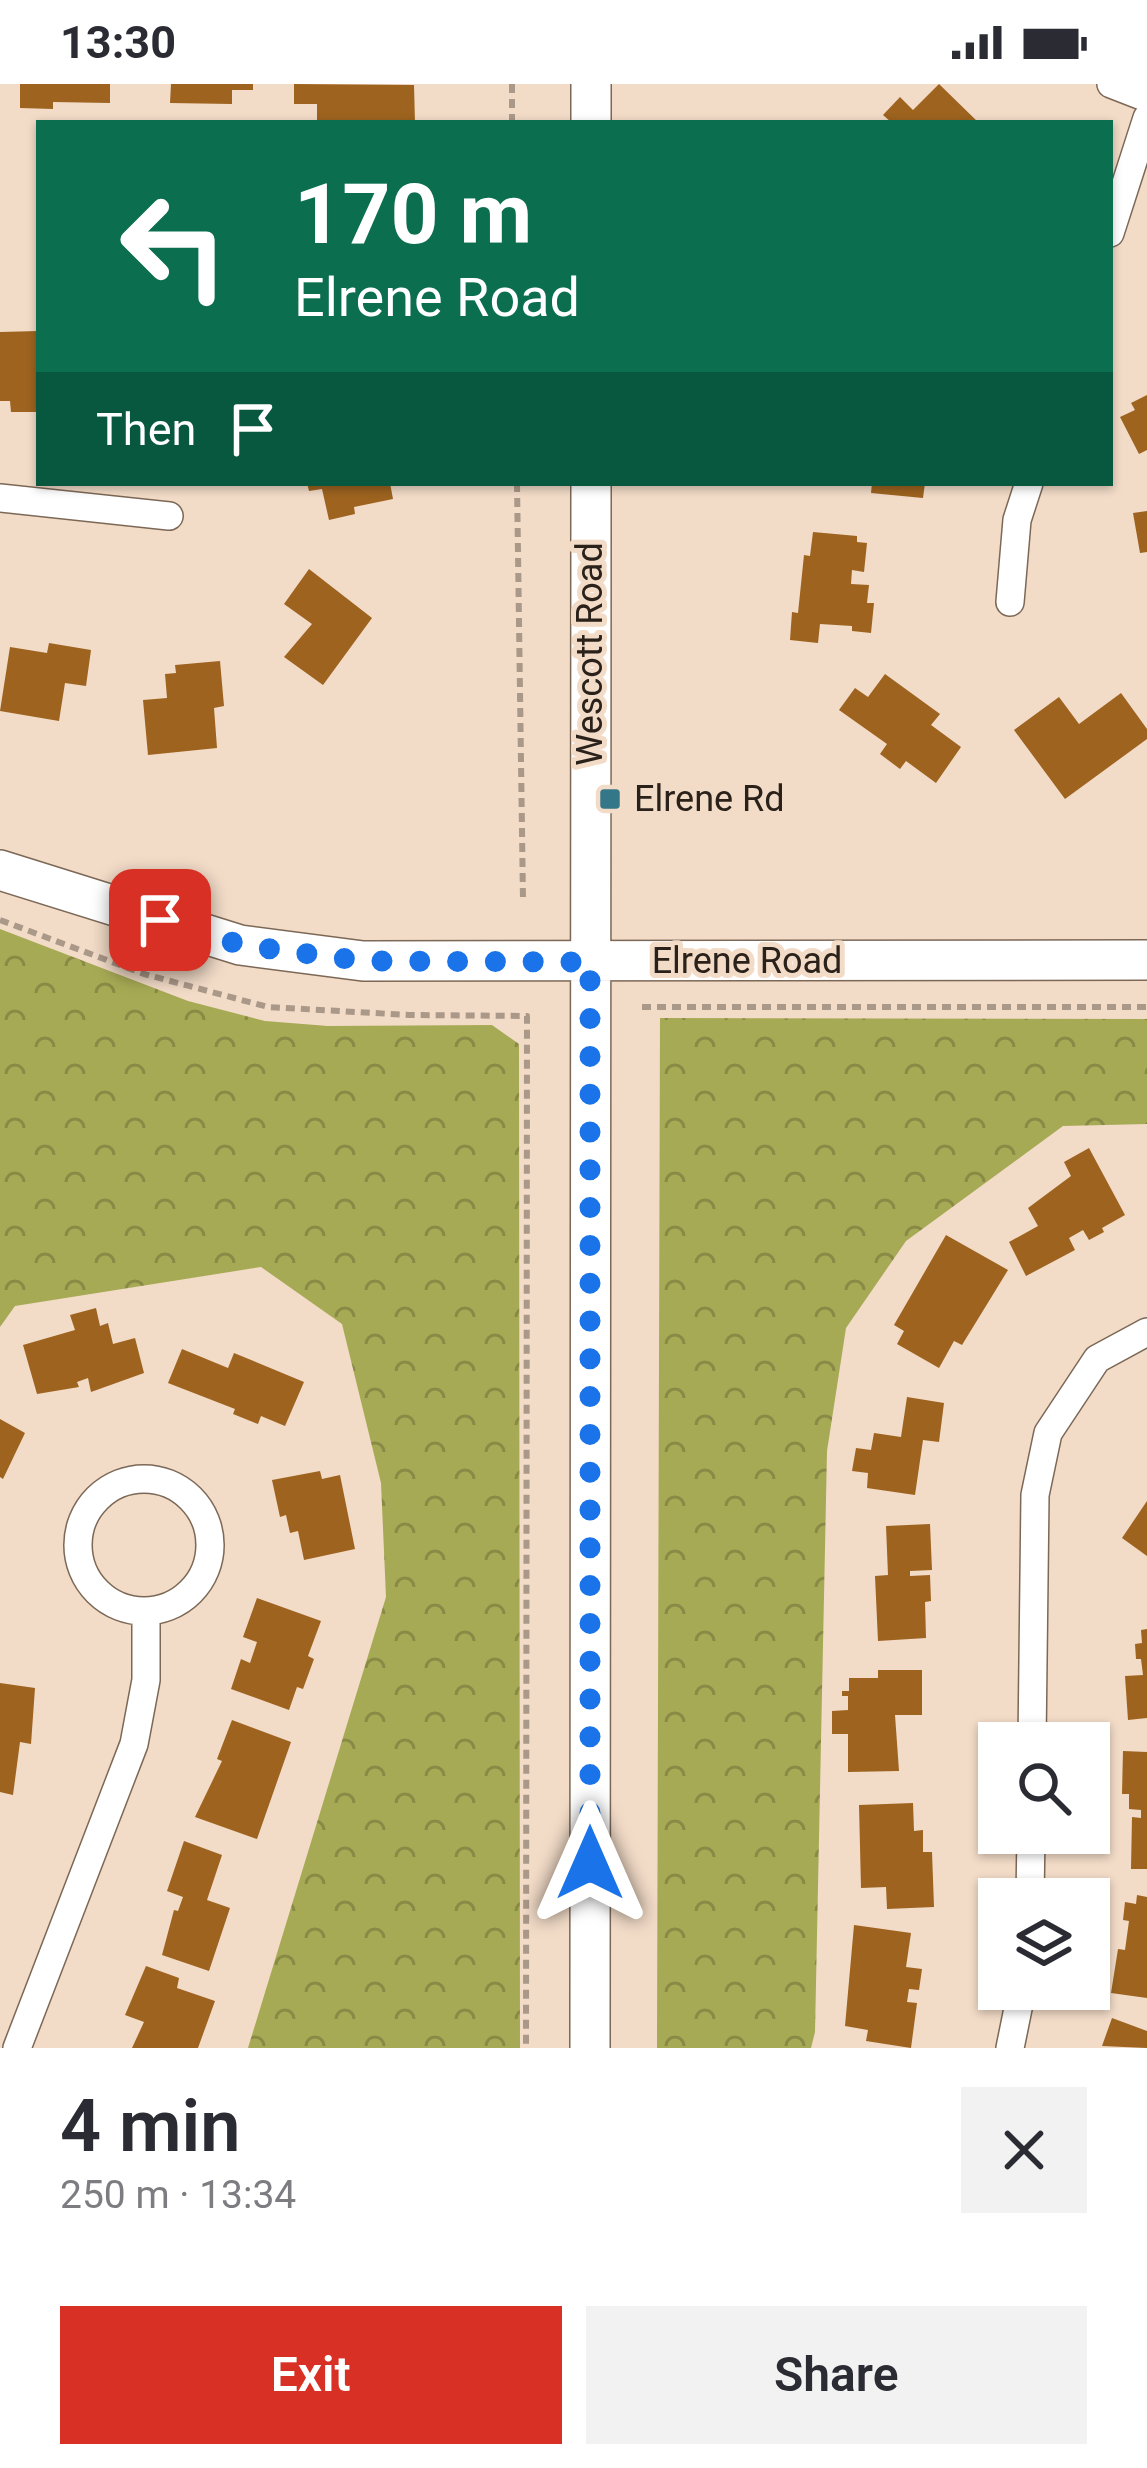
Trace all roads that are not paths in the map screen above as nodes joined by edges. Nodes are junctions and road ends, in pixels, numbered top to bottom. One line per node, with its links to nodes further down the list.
1 (591, 84): 5 (street)
2 (1111, 84): 3 (street)
3 (1147, 98)
4 (1147, 118): 6 (street)
5 (591, 120)
6 (1113, 223)
7 (591, 486): 14 (street, Wescott Road)
8 (1028, 486): 11 (street)
9 (0, 498): 10 (street)
10 (169, 516)
11 (1010, 602)
12 (0, 870): 14 (street, Elrene Road)
13 (1147, 960): 14 (street, Elrene Road)
14 (590, 962): 20 (street, Wescott Road)
15 (1147, 1331): 17 (street)
16 (146, 1612): 16 (street); 19 (street)
17 (1032, 1722)
18 (1018, 2010): 21 (street)
19 (17, 2048)
20 (590, 2048)
21 (1010, 2048)

